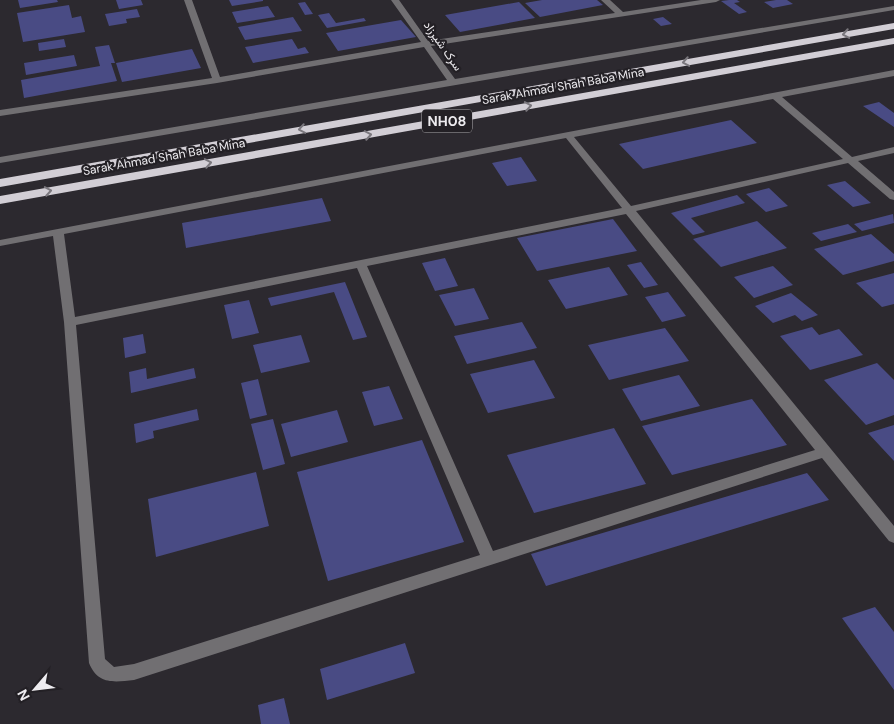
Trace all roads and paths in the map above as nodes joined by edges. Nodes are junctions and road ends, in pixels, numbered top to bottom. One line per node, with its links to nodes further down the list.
1 (188, 0): 11 (street)
2 (395, 0): 9 (street, سرک شیرزاد)
3 (606, 0): 6 (street)
4 (716, 0): 6 (street)
5 (894, 8): 12 (street)
6 (622, 15): 9 (street)
7 (894, 26): 19 (highway, NH08, one-way to 19)
8 (894, 41): 21 (highway, Sarak Ahmad Shah Baba Mina / NH08, one-way to 8)
9 (426, 44): 11 (street); 12 (street, سرک شیرزاد)
10 (894, 73): 13 (street)
11 (217, 80): 14 (street)
12 (453, 82): 17 (street)
13 (775, 96): 15 (street); 18 (street)
14 (0, 113)
15 (567, 134): 22 (street); 23 (street)
16 (894, 150): 18 (street)
17 (0, 160)
18 (850, 160): 20 (street); 22 (street)
19 (0, 183)
20 (894, 197)
21 (0, 200)
22 (628, 210): 25 (street); 27 (street)
23 (58, 233): 24 (street); 26 (street)
24 (0, 244)
25 (360, 264): 26 (street); 29 (street)
26 (70, 322): 29 (street)
27 (825, 452): 28 (street); 29 (street)
28 (894, 537)
29 (489, 558)

